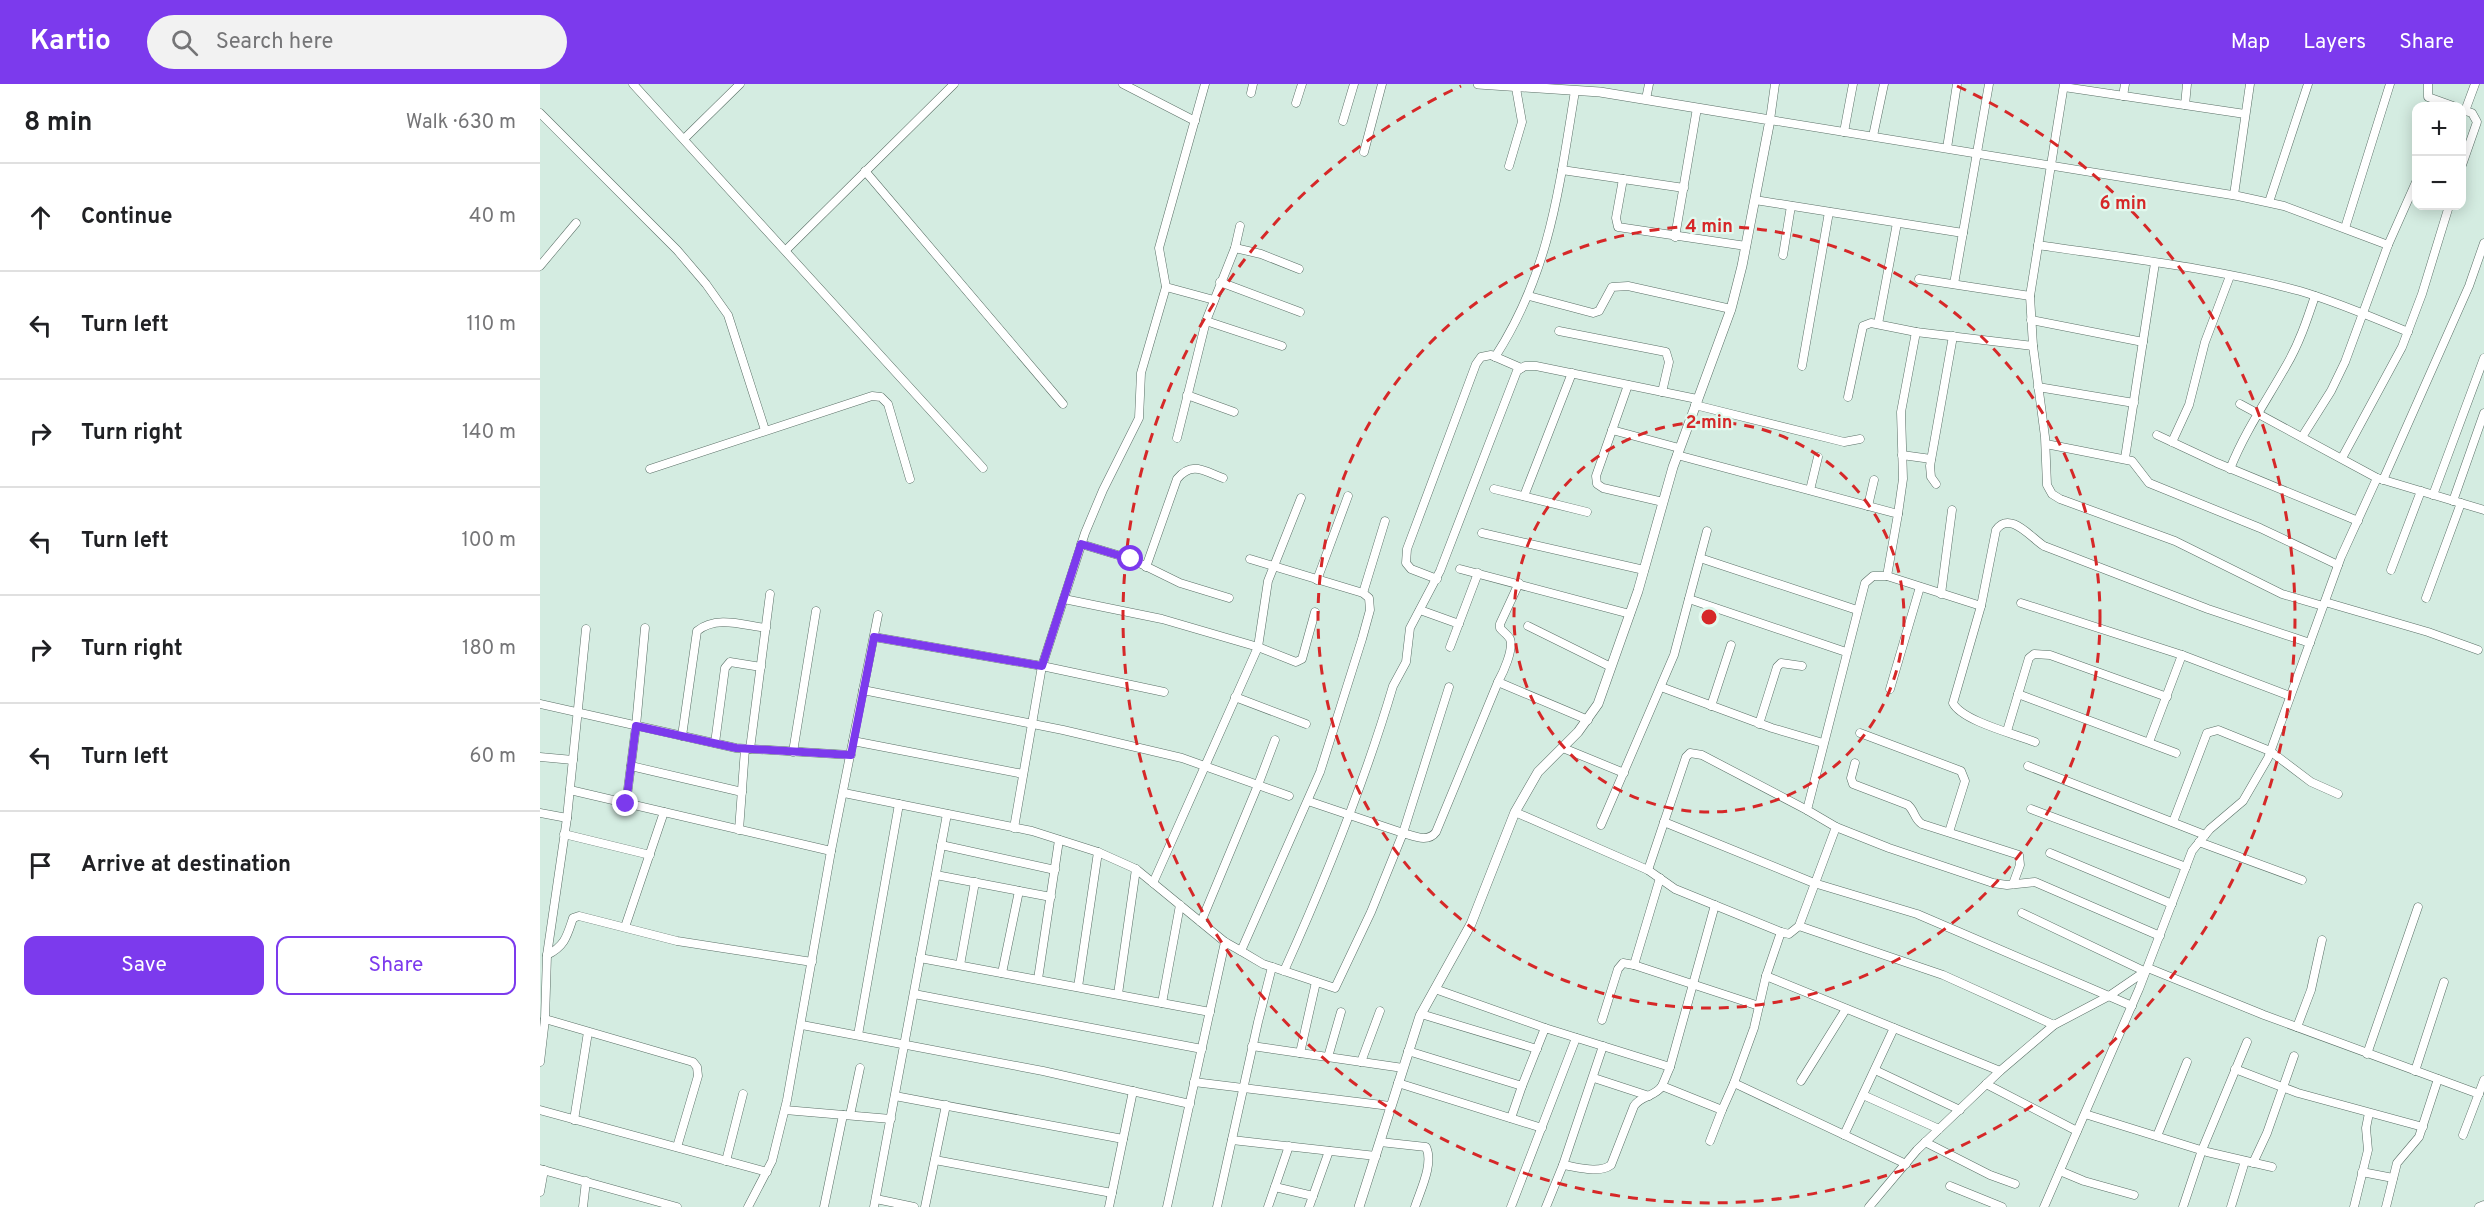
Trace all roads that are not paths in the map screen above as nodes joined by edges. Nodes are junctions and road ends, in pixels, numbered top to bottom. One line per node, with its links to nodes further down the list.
1 (633, 84): 44 (street)
2 (740, 84): 44 (street)
3 (954, 84): 52 (street)
4 (1123, 84): 40 (street)
5 (1206, 84): 40 (street)
6 (1302, 84): 32 (street)
7 (1354, 84): 41 (street)
8 (1382, 84): 46 (street)
9 (1478, 84): 23 (street)
10 (1649, 84): 30 (street)
11 (1775, 84): 39 (street)
12 (1853, 84): 42 (street)
13 (1884, 84): 43 (street)
14 (1957, 84): 45 (street)
15 (1989, 84): 47 (street)
16 (2125, 84): 29 (street)
17 (2187, 84): 34 (street)
18 (2250, 84): 38 (street)
19 (2308, 84): 58 (street)
20 (2390, 84): 65 (street)
21 (2428, 84): 31 (street)
22 (2475, 84): 33 (street)
23 (1497, 85): 25 (street)
24 (2064, 85): 29 (street); 49 (street)
25 (1516, 87): 26 (street); 50 (street)
26 (1546, 87): 28 (street)
27 (1601, 88): 28 (street); 30 (street)
28 (1575, 91): 51 (street)
29 (2123, 96): 34 (street)
30 (1646, 99): 35 (street)
31 (2441, 102)
32 (1296, 103)
33 (2466, 104)
34 (2185, 105): 38 (street)
35 (1697, 108): 39 (street); 54 (street)
36 (540, 112): 117 (street)
37 (2466, 112): 48 (street)
38 (2246, 114): 56 (street)
39 (1770, 120): 42 (street); 57 (street)
40 (1195, 121): 82 (street)
41 (1343, 121)
42 (1844, 132): 43 (street)
43 (1873, 136): 45 (street)
44 (685, 138): 73 (street)
45 (1947, 148): 47 (street)
46 (1364, 152)
47 (1978, 153): 49 (street); 66 (street)
48 (2466, 154)
49 (2052, 165): 56 (street); 69 (street)
50 (1509, 166)
51 (1562, 170): 53 (street); 83 (street)
52 (865, 171): 73 (street); 112 (street)
53 (1623, 179): 54 (street); 67 (street)
54 (1684, 188): 67 (street)
55 (2412, 192): 70 (street)
56 (2234, 195): 58 (street)
57 (1755, 200): 59 (street); 71 (street)
58 (2269, 202): 65 (street)
59 (1791, 206): 61 (street); 74 (street)
60 (2447, 210): 95 (street)
61 (1829, 212): 63 (street); 102 (street)
62 (576, 223): 76 (street)
63 (1897, 223): 66 (street); 92 (street)
64 (1240, 226): 72 (street)
65 (2345, 228): 70 (street)
66 (1963, 233): 81 (street)
67 (1675, 237): 71 (street)
68 (2484, 243): 136 (street)
69 (2038, 245): 75 (street); 84 (street)
70 (2388, 245): 89 (street)
71 (1746, 246): 87 (street)
72 (1235, 248): 77 (street); 80 (street)
73 (786, 250): 131 (street)
74 (1783, 255)
75 (2155, 263): 78 (street); 97 (street)
76 (540, 266)
77 (1299, 269)
78 (2230, 276): 85 (street); 123 (street)
79 (1919, 279): 81 (street)
80 (1220, 282): 86 (street); 88 (street)
81 (1954, 284): 84 (street)
82 (1166, 287): 86 (street); 157 (street)
83 (1529, 296): 87 (street); 100 (street)
84 (2030, 296): 90 (street)
85 (2315, 296): 89 (street); 115 (street)
86 (1214, 300): 91 (street)
87 (1731, 309): 110 (street)
88 (1300, 312)
89 (2364, 314): 95 (street); 120 (street)
90 (2031, 320): 97 (street); 99 (street)
91 (1206, 321): 98 (street); 108 (street)
92 (1878, 324): 94 (street); 109 (street)
93 (1559, 331): 107 (street)
94 (1916, 332): 96 (street); 126 (street)
95 (2408, 332): 129 (street)
96 (1953, 336): 99 (street); 130 (street)
97 (2143, 342): 111 (street)
98 (1282, 346)
99 (2033, 346): 106 (street)
100 (1495, 357): 103 (street); 168 (street)
101 (2484, 358): 142 (street)
102 (1802, 366)
103 (1521, 368): 104 (street); 168 (street)
104 (1572, 373): 105 (street); 144 (street)
105 (1628, 385): 107 (street); 118 (street)
106 (2038, 387): 111 (street); 124 (street)
107 (1662, 392): 110 (street)
108 (1187, 395): 114 (street); 121 (street)
109 (1848, 397)
110 (1696, 402): 122 (street); 125 (street)
111 (2134, 403): 128 (street)
112 (1063, 404)
113 (2240, 404): 115 (street)
114 (1234, 412)
115 (2257, 413): 120 (street); 133 (street)
116 (2484, 413): 147 (street)
117 (765, 430): 132 (street); 135 (street)
118 (1612, 430): 125 (street); 146 (street)
119 (2157, 435): 123 (street)
120 (2302, 437): 129 (street)
121 (1177, 438)
122 (1860, 439)
123 (2172, 442): 133 (street)
124 (2046, 444): 128 (street); 180 (street)
125 (1678, 452): 140 (street); 146 (street)
126 (1902, 455): 130 (street); 152 (street)
127 (1818, 457): 140 (street)
128 (2125, 458): 160 (street)
129 (2342, 458): 136 (street)
130 (1931, 459): 138 (street)
131 (982, 468)
132 (650, 469)
133 (2230, 469): 154 (street)
134 (1223, 478): 161 (street)
135 (910, 479)
136 (2380, 479): 141 (street); 154 (street)
137 (1874, 480): 148 (street)
138 (1936, 484)
139 (1494, 489): 144 (street)
140 (1810, 490): 148 (street)
141 (2421, 491): 142 (street); 165 (street)
142 (2433, 495): 147 (street)
143 (1348, 496): 169 (street)
144 (1524, 496): 151 (street)
145 (1301, 498): 162 (street)
146 (1663, 502): 164 (street)
147 (2457, 502): 150 (street); 177 (street)
148 (1868, 506): 152 (street)
149 (1952, 510): 174 (street)
150 (2484, 510)
151 (1587, 512)
152 (1898, 514): 167 (street)
153 (1384, 520): 172 (street)
154 (2358, 521): 160 (street)
155 (1707, 531): 158 (street)
156 (1482, 533): 164 (street)
157 (1081, 544): 161 (street); 178 (street)
158 (1700, 558): 176 (street); 183 (street)
159 (1250, 559): 162 (street)
160 (2338, 565): 180 (street)
161 (1146, 567): 175 (street)
162 (1274, 567): 169 (street); 196 (street)
163 (1460, 568): 166 (street)
164 (1644, 570): 186 (street)
165 (2391, 570)
166 (1479, 573): 170 (street); 188 (street)
167 (1887, 576): 171 (street); 183 (street)
168 (1437, 579): 182 (street)
169 (1317, 580): 172 (street)
170 (1519, 583): 186 (street); 205 (street)
171 (1920, 587): 174 (street); 208 (street)
172 (1363, 593): 252 (street)
173 (770, 594): 192 (street)
174 (1941, 594): 181 (street)
175 (1229, 598)
176 (1689, 598): 199 (street); 207 (street)
177 (2426, 598)
178 (1064, 599): 196 (street); 201 (street)
179 (2021, 603): 200 (street)
180 (2324, 604): 194 (street); 198 (street)
181 (1981, 606): 194 (street); 223 (street)
182 (1420, 610): 188 (street); 261 (street)
183 (1857, 610): 199 (street)
184 (816, 611): 235 (street)
185 (1315, 612): 196 (street)
186 (1630, 614): 204 (street)
187 (878, 615): 193 (street)
188 (1459, 624): 197 (street)
189 (1528, 627): 204 (street)
190 (586, 628): 217 (street)
191 (645, 628): 222 (street)
192 (766, 628): 203 (street); 225 (street)
193 (874, 637): 201 (street); 209 (street)
194 (2310, 643): 213 (street)
195 (1731, 645): 216 (street)
196 (1258, 646): 212 (street)
197 (1450, 647)
198 (2478, 650)
199 (1846, 652): 231 (street)
200 (2182, 655): 213 (street); 214 (street)
201 (1042, 666): 210 (street); 219 (street)
202 (1802, 666): 221 (street)
203 (761, 667): 230 (street); 233 (street)
204 (1611, 667): 218 (street)
205 (1498, 682): 218 (street); 270 (street)
206 (1449, 687): 270 (street)
207 (1660, 687): 216 (street); 244 (street)
208 (1890, 688)
209 (863, 690): 219 (street); 227 (street)
210 (1164, 692)
211 (2018, 694): 214 (street); 223 (street); 229 (street)
212 (1235, 696): 220 (street); 241 (street)
213 (2290, 696): 234 (street)
214 (2167, 697): 229 (street)
215 (540, 704): 217 (street)
216 (1711, 706): 221 (street)
217 (578, 713): 222 (street); 239 (street)
218 (1588, 720): 232 (street)
219 (1032, 724): 241 (street); 245 (street)
220 (1306, 724)
221 (1759, 724): 231 (street)
222 (636, 726): 225 (street); 242 (street)
223 (2007, 731): 228 (street)
224 (1860, 733): 269 (street)
225 (682, 736): 230 (street)
226 (1275, 740): 246 (street)
227 (853, 741): 237 (street); 245 (street)
228 (2035, 742)
229 (2149, 742): 236 (street)
230 (715, 743): 233 (street)
231 (1823, 743): 256 (street)
232 (1563, 748): 244 (street); 258 (street)
233 (748, 749): 235 (street); 248 (street)
234 (2270, 751): 250 (street); 264 (street); 272 (street)
235 (793, 752): 237 (street)
236 (2176, 753)
237 (851, 755): 249 (street)
238 (540, 757): 239 (street)
239 (573, 760): 247 (street)
240 (1854, 763): 269 (street)
241 (1206, 765): 246 (street); 287 (street)
242 (631, 766): 248 (street); 253 (street)
243 (2028, 766): 264 (street)
244 (1624, 773): 265 (street)
245 (1023, 774): 267 (street)
246 (1258, 785): 251 (street); 297 (street)
247 (570, 790): 253 (street); 262 (street)
248 (742, 792): 268 (street)
249 (844, 793): 254 (street); 275 (street)
250 (2338, 794)
251 (1289, 796)
252 (1308, 801): 261 (street); 304 (street)
253 (626, 804): 257 (street)
254 (899, 804): 260 (street); 341 (street)
255 (2031, 809): 279 (street)
256 (1807, 810): 263 (street); 266 (street)
257 (663, 812): 268 (street); 278 (street)
258 (1515, 812): 282 (street); 321 (street)
259 (540, 813): 262 (street)
260 (947, 814): 267 (street); 274 (street)
261 (1350, 817): 270 (street); 312 (street)
262 (567, 818): 271 (street)
263 (1664, 822): 282 (street); 288 (street)
264 (2173, 822): 272 (street)
265 (1601, 825)
266 (1836, 827): 288 (street); 289 (street)
267 (1014, 828): 273 (street)
268 (739, 830): 275 (street)
269 (1949, 832): 289 (street)
270 (1403, 833): 316 (street)
271 (564, 834): 278 (street); 305 (street)
272 (2202, 838): 279 (street); 285 (street)
273 (1059, 840): 276 (street); 281 (street)
274 (942, 845): 281 (street); 283 (street)
275 (831, 851): 307 (street)
276 (1098, 852): 280 (street); 320 (street)
277 (2050, 853): 292 (street)
278 (650, 855): 299 (street)
279 (2186, 867): 292 (street)
280 (1137, 869): 287 (street); 323 (street)
281 (1055, 870): 291 (street)
282 (1648, 870): 284 (street)
283 (936, 875): 286 (street); 306 (street)
284 (1660, 878): 294 (street); 309 (street)
285 (2302, 880)
286 (975, 882): 290 (street); 308 (street)
287 (1153, 883): 293 (street)
288 (1814, 883): 298 (street); 324 (street)
289 (2013, 884): 301 (street)
290 (1019, 891): 291 (street); 313 (street)
291 (1051, 897): 315 (street)
292 (2172, 904): 301 (street)
293 (1180, 905): 297 (street); 325 (street)
294 (1715, 905): 300 (street); 318 (street)
295 (2418, 907): 351 (street)
296 (2022, 914): 311 (street)
297 (1201, 922): 303 (street)
298 (1799, 926): 300 (street); 336 (street)
299 (625, 927): 305 (street); 307 (street)
300 (1781, 932): 314 (street)
301 (2160, 936): 311 (street)
302 (2322, 940): 337 (street)
303 (1225, 942): 304 (street); 330 (street)
304 (1241, 951): 310 (street)
305 (547, 955): 319 (street)
306 (920, 958): 308 (street); 322 (street)
307 (812, 962): 335 (street)
308 (960, 965): 313 (street)
309 (1634, 965): 318 (street); 334 (street)
310 (1272, 967): 312 (street); 345 (street)
311 (2146, 970): 324 (street); 327 (street); 337 (street)
312 (1284, 971): 316 (street)
313 (1002, 973): 315 (street)
314 (1766, 976): 326 (street); 328 (street)
315 (1038, 979): 320 (street)
316 (1316, 982): 350 (street)
317 (2444, 982): 363 (street)
318 (1694, 983): 326 (street); 357 (street)
319 (543, 987): 333 (street)
320 (1078, 987): 323 (street)
321 (1435, 989): 332 (street); 338 (street)
322 (914, 994): 344 (street); 347 (street)
323 (1118, 994): 325 (street)
324 (2109, 996): 327 (street); 336 (street)
325 (1162, 1003): 330 (street)
326 (1759, 1006): 370 (street)
327 (2132, 1006): 390 (street)
328 (1846, 1009): 339 (street); 367 (street)
329 (1380, 1011): 355 (street)
330 (1210, 1012): 347 (street)
331 (1341, 1012): 353 (street)
332 (1421, 1014): 348 (street); 349 (street)
333 (545, 1019): 340 (street); 354 (street)
334 (1602, 1020)
335 (802, 1025): 341 (street); 386 (street)
336 (2054, 1025): 362 (street)
337 (2297, 1027): 351 (street)
338 (1545, 1028): 342 (street); 348 (street)
339 (1894, 1028): 361 (street); 362 (street)
340 (588, 1032): 394 (street); 408 (street)
341 (858, 1035): 344 (street)
342 (1576, 1038): 346 (street); 396 (street)
343 (2247, 1042): 360 (street)
344 (904, 1043): 376 (street); 380 (street)
345 (1252, 1046): 350 (street); 375 (street)
346 (1603, 1046): 357 (street); 364 (street)
347 (1202, 1049): 368 (street)
348 (1537, 1049): 372 (street)
349 (1408, 1051): 359 (street); 372 (street)
350 (1300, 1053): 353 (street)
351 (2367, 1054): 363 (street)
352 (2294, 1056): 374 (street)
353 (1328, 1057): 355 (street)
354 (540, 1062)
355 (1361, 1062): 359 (street)
356 (2187, 1062): 401 (street)
357 (1670, 1067): 373 (street)
358 (861, 1068): 391 (street)
359 (1403, 1068): 369 (street)
360 (2235, 1069): 374 (street); 409 (street)
361 (1875, 1070): 379 (street); 388 (street)
362 (2000, 1071): 371 (street)
363 (2415, 1071): 365 (street)
364 (1594, 1078): 381 (street); 416 (street)
365 (2438, 1079): 378 (street); 395 (street)
366 (2484, 1080): 378 (street)
367 (1801, 1081)
368 (1194, 1082): 375 (street); 382 (street)
369 (1398, 1083): 384 (street); 392 (street)
370 (1734, 1083): 387 (street); 399 (street)
371 (1986, 1084): 388 (street); 398 (street)
372 (1522, 1086): 392 (street)
373 (1662, 1086): 381 (street); 387 (street)
374 (2283, 1087): 389 (street); 414 (street)
375 (1243, 1088): 384 (street); 403 (street)
376 (1133, 1091): 382 (street); 402 (street)
377 (743, 1094): 413 (street)
378 (2479, 1094): 400 (street)
379 (1863, 1095): 397 (street); 399 (street)
380 (895, 1096): 383 (street); 393 (street)
381 (1650, 1096): 416 (street)
382 (1190, 1104): 440 (street)
383 (946, 1105): 402 (street); 412 (street)
384 (1390, 1106): 406 (street)
385 (540, 1110): 394 (street)
386 (785, 1110): 391 (street); 420 (street)
387 (1722, 1110): 404 (street)
388 (1960, 1110): 397 (street)
389 (2369, 1113): 395 (street); 421 (street)
390 (2085, 1114): 398 (street); 401 (street)
391 (846, 1115): 393 (street); 436 (street)
392 (1511, 1118): 396 (street)
393 (891, 1119): 431 (street)
394 (574, 1120): 408 (street)
395 (2422, 1127): 422 (street)
396 (1542, 1128): 446 (street)
397 (1939, 1129): 405 (street)
398 (2077, 1131): 419 (street)
399 (1844, 1135): 415 (street)
400 (2463, 1135)
401 (2157, 1136): 409 (street)
402 (1123, 1139): 428 (street)
403 (1232, 1140): 407 (street); 441 (street)
404 (1710, 1141)
405 (1925, 1142): 415 (street); 424 (street)
406 (1380, 1143): 411 (street); 445 (street)
407 (1289, 1146): 410 (street); 426 (street)
408 (677, 1147): 413 (street)
409 (2202, 1150): 414 (street); 451 (street)
410 (1329, 1151): 411 (street); 430 (street)
411 (1376, 1156): 444 (street)
412 (935, 1160): 428 (street); 438 (street)
413 (726, 1161): 420 (street)
414 (2249, 1162): 417 (street); 452 (street)
415 (1906, 1164): 448 (street)
416 (1563, 1165): 447 (street)
417 (2272, 1167)
418 (542, 1170): 423 (street); 427 (street)
419 (2060, 1171): 429 (street); 450 (street)
420 (767, 1172): 435 (street)
421 (2362, 1172): 422 (street); 453 (street)
422 (2393, 1178): 454 (street)
423 (586, 1181): 433 (street); 434 (street)
424 (2015, 1184)
425 (1950, 1186): 449 (street)
426 (1275, 1187): 430 (street); 442 (street)
427 (540, 1192)
428 (1112, 1193): 439 (street)
429 (2134, 1195)
430 (1313, 1196): 443 (street)
431 (875, 1203): 437 (street)
432 (2484, 1205): 455 (street)
433 (583, 1207)
434 (676, 1207)
435 (748, 1207)
436 (824, 1207)
437 (914, 1207)
438 (925, 1207)
439 (1109, 1207)
440 (1167, 1207)
441 (1217, 1207)
442 (1268, 1207)
443 (1309, 1207)
444 (1359, 1207)
445 (1415, 1207)
446 (1511, 1207)
447 (1546, 1207)
448 (1869, 1207)
449 (2002, 1207)
450 (2044, 1207)
451 (2183, 1207)
452 (2231, 1207)
453 (2354, 1207)
454 (2386, 1207)
455 (2479, 1207)

